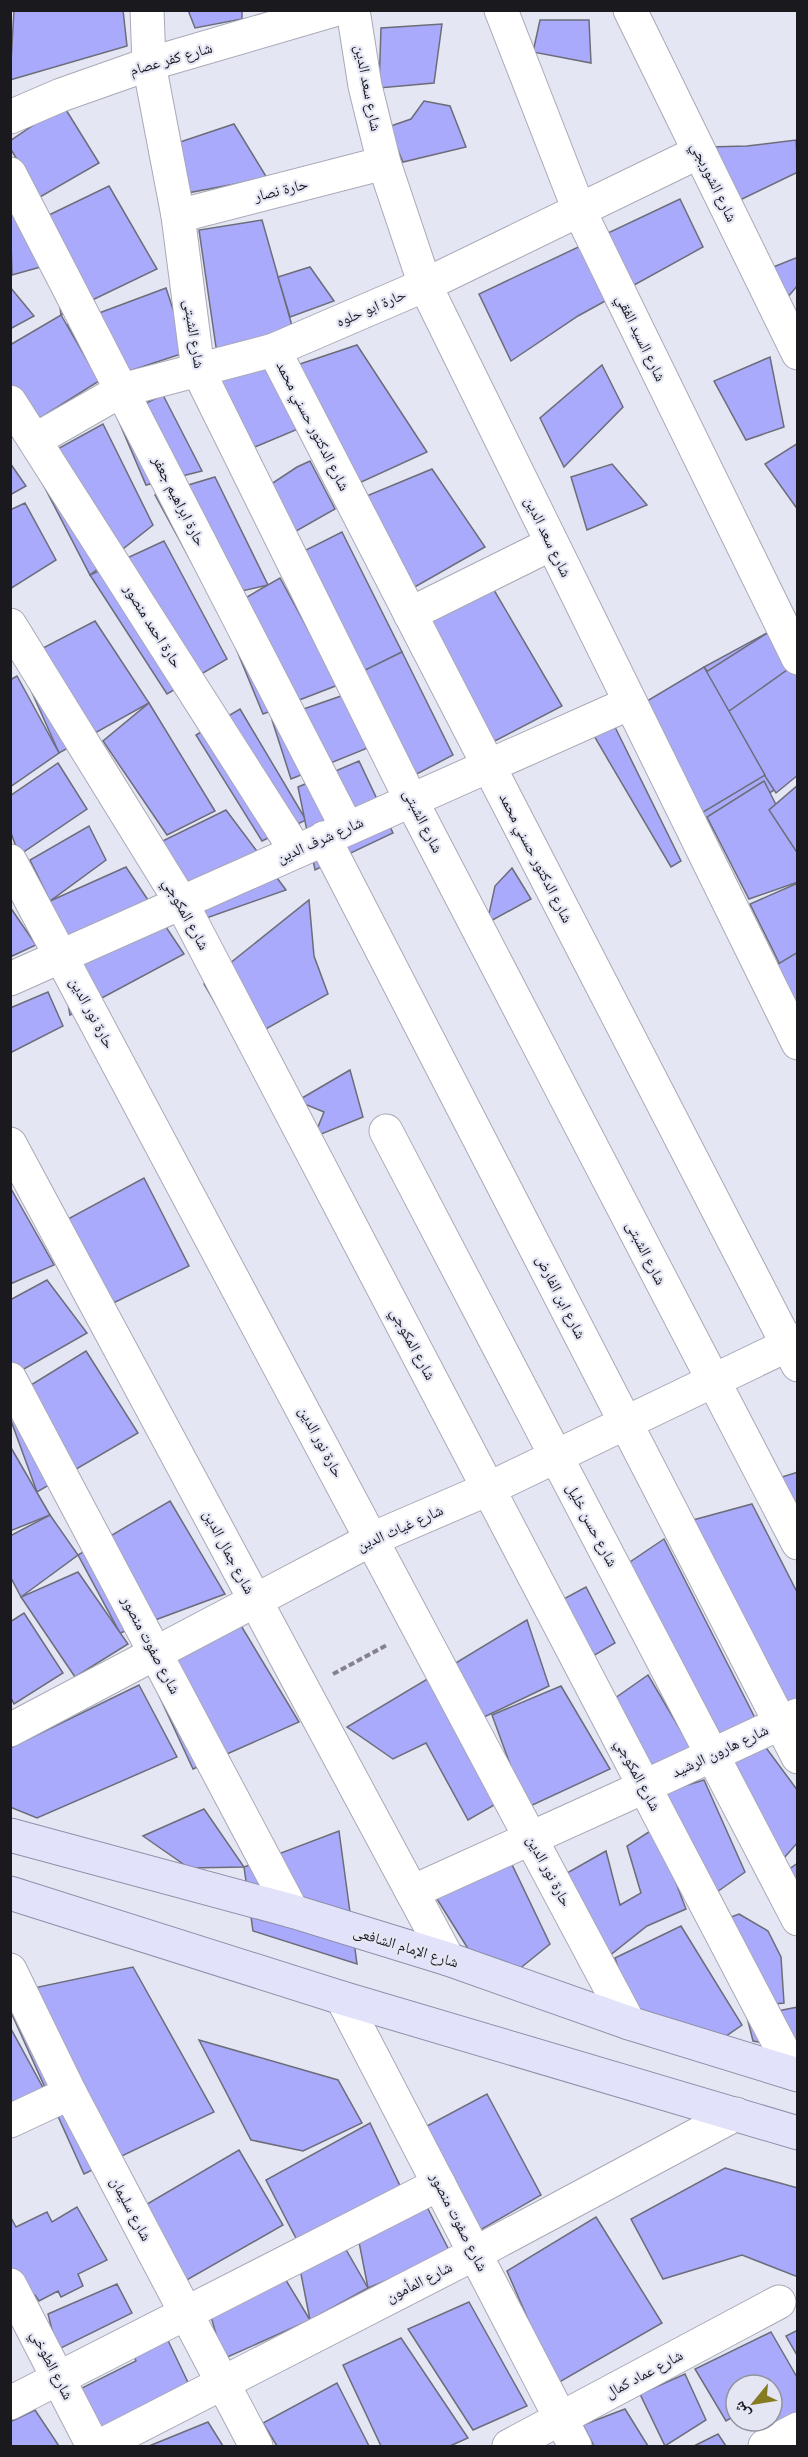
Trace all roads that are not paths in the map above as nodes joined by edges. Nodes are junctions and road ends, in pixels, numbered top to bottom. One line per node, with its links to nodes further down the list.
1 (147, 10): 7 (street, شارع الشبتى)
2 (334, 10): 6 (street, شارع كفر عصام)
3 (353, 10): 10 (street, شارع سعد الدين)
4 (501, 10): 12 (street, شارع السيد الفقي)
5 (630, 10): 9 (street, شارع الشوربجي)
6 (255, 23): 7 (street, شارع كفر عصام)
7 (148, 64): 8 (street, شارع كفر عصام); 13 (street, شارع الشبتى)
8 (10, 117)
9 (699, 152): 12 (street, حارة ابو حلوه); 16 (street, شارع الشوربجي)
10 (384, 163): 13 (street, حارة نصار); 14 (street, شارع سعد الدين)
11 (10, 174): 18 (street, حارة ابراهيم جعفر)
12 (579, 210): 14 (street, حارة ابو حلوه); 22 (street, شارع السيد الفقي)
13 (178, 216): 17 (street, شارع الشبتى)
14 (425, 285): 15 (street, حارة ابو حلوه); 21 (street, شارع سعد الدين)
15 (274, 350): 17 (street, حارة ابو حلوه); 23 (street, شارع الدكتور حسني محمد)
16 (798, 353)
17 (198, 370): 18 (street, حارة ابو حلوه); 28 (street, شارع الشبتى)
18 (122, 390): 20 (street, حارة ابو حلوه); 29 (street, حارة ابراهيم جعفر)
19 (10, 402): 20 (street, حارة احمد منصور)
20 (35, 440): 29 (street, حارة احمد منصور)
21 (551, 544): 23 (street); 26 (street, شارع سعد الدين)
22 (786, 606): 25 (street, شارع السيد الفقي)
23 (410, 614): 27 (street, شارع الدكتور حسني محمد)
24 (10, 625): 31 (street, شارع المكوجي)
25 (798, 658)
26 (630, 702): 27 (street, شارع شرف الدين); 34 (street, شارع سعد الدين)
27 (488, 765): 28 (street, شارع شرف الدين); 37 (street, شارع الدكتور حسني محمد)
28 (411, 800): 29 (street, شارع شرف الدين); 39 (street, شارع الشبتى)
29 (322, 839): 31 (street, شارع شرف الدين); 40 (street, شارع ابن الفارض)
30 (10, 861): 32 (street, حارة نور الدين)
31 (181, 902): 32 (street, شارع شرف الدين); 42 (street, شارع المكوجي)
32 (61, 956): 33 (street, شارع شرف الدين); 43 (street, حارة نور الدين)
33 (10, 979)
34 (798, 1043)
35 (386, 1131): 41 (street, شارع حسن خليل)
36 (10, 1144): 45 (street, شارع جمال الدين)
37 (794, 1350): 39 (street, شارع غياث الدين)
38 (10, 1379): 46 (street, شارع صفوت منصور)
39 (712, 1380): 40 (street, شارع غياث الدين); 44 (street, شارع الشبتى)
40 (626, 1423): 41 (street, شارع غياث الدين); 47 (street, شارع ابن الفارض)
41 (556, 1456): 42 (street, شارع غياث الدين); 49 (street, شارع حسن خليل)
42 (488, 1489): 43 (street, شارع غياث الدين); 51 (street, شارع المكوجي)
43 (372, 1539): 45 (street, شارع غياث الدين); 53 (street, حارة نور الدين)
44 (798, 1543)
45 (255, 1600): 46 (street, شارع غياث الدين); 54 (street, شارع جمال الدين)
46 (156, 1653): 48 (street, شارع غياث الدين); 56 (street, شارع صفوت منصور)
47 (789, 1719): 49 (street, شارع هارون الرشيد); 50 (street, شارع ابن الفارض)
48 (11, 1730)
49 (712, 1755): 51 (street, شارع هارون الرشيد); 57 (street, شارع حسن خليل)
50 (798, 1757)
51 (644, 1787): 53 (street, شارع هارون الرشيد); 62 (street, شارع المكوجي)
52 (10, 1835): 56 (main road, شارع الإمام الشافعى)
53 (531, 1838): 54 (street, شارع هارون الرشيد); 61 (street, حارة نور الدين)
54 (412, 1892): 58 (street, شارع جمال الدين)
55 (10, 1893): 60 (main road)
56 (292, 1911): 58 (main road, شارع الإمام الشافعى)
57 (798, 1919)
58 (448, 1959): 61 (main road, شارع الإمام الشافعى)
59 (10, 1970): 63 (street, شارع سليمان)
60 (342, 1998): 64 (main road); 67 (street, شارع صفوت منصور)
61 (629, 2023): 62 (main road, شارع الإمام الشافعى)
62 (796, 2074)
63 (70, 2092): 65 (street); 71 (street, شارع سليمان)
64 (736, 2114): 66 (main road); 68 (street, شارع المأمون)
65 (10, 2121)
66 (798, 2133)
67 (439, 2184): 68 (street, شارع صفوت منصور); 71 (street)
68 (474, 2254): 73 (street, شارع المأمون); 76 (street, شارع صفوت منصور)
69 (10, 2284): 72 (street, شارع الطوخي)
70 (779, 2302): 76 (street, شارع عماد كمال)
71 (187, 2313): 72 (street); 73 (street, شارع سليمان)
72 (59, 2378): 74 (street); 77 (street, شارع الطوخي)
73 (223, 2383): 78 (street, شارع المأمون); 79 (street, شارع سليمان)
74 (10, 2403)
75 (798, 2429): 81 (street)
76 (568, 2433): 80 (street, شارع عماد كمال)
77 (93, 2446)
78 (100, 2446)
79 (256, 2446)
80 (509, 2446)
81 (765, 2446)

